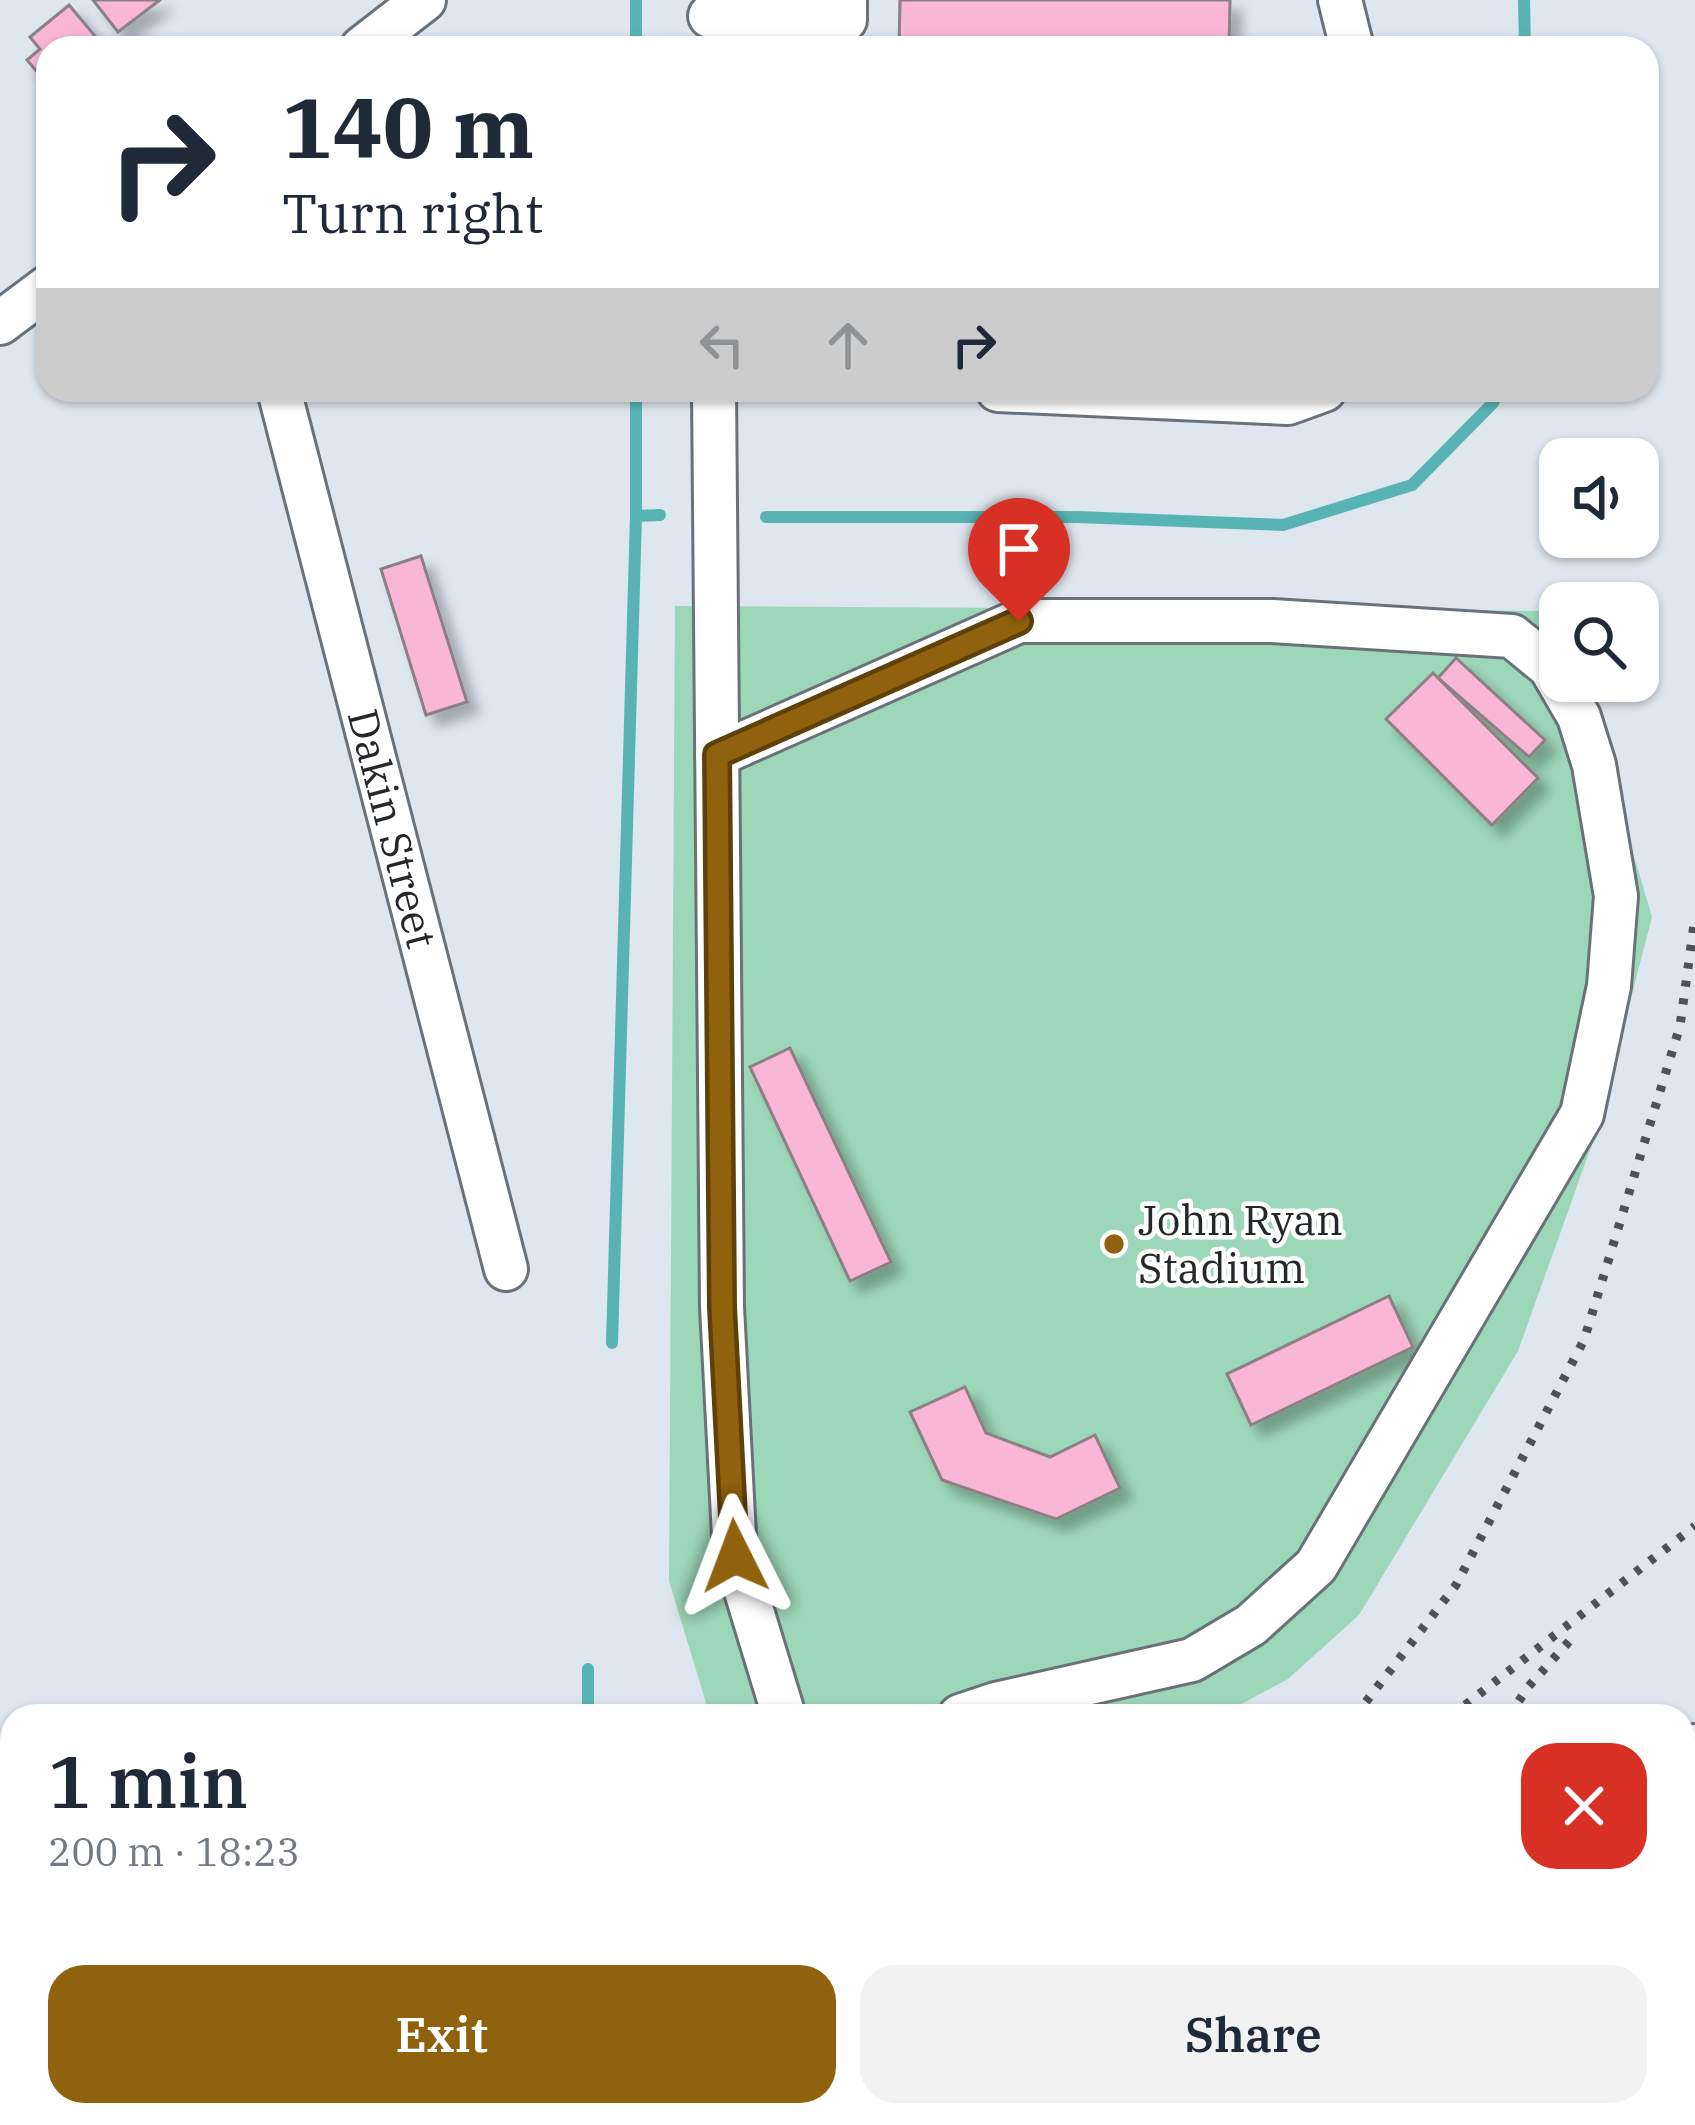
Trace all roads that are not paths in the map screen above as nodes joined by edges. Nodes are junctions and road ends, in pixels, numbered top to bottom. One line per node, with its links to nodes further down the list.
1 (424, 0): 5 (street)
2 (845, 0): 4 (street)
3 (1340, 0): 6 (street)
4 (710, 21)
5 (378, 36)
6 (1349, 36)
7 (36, 296): 8 (street)
8 (0, 323)
9 (282, 402): 12 (street, Dakin Street)
10 (713, 402): 11 (street)
11 (717, 755): 13 (street); 14 (street)
12 (506, 1269)
13 (780, 1704)
14 (996, 1704)

